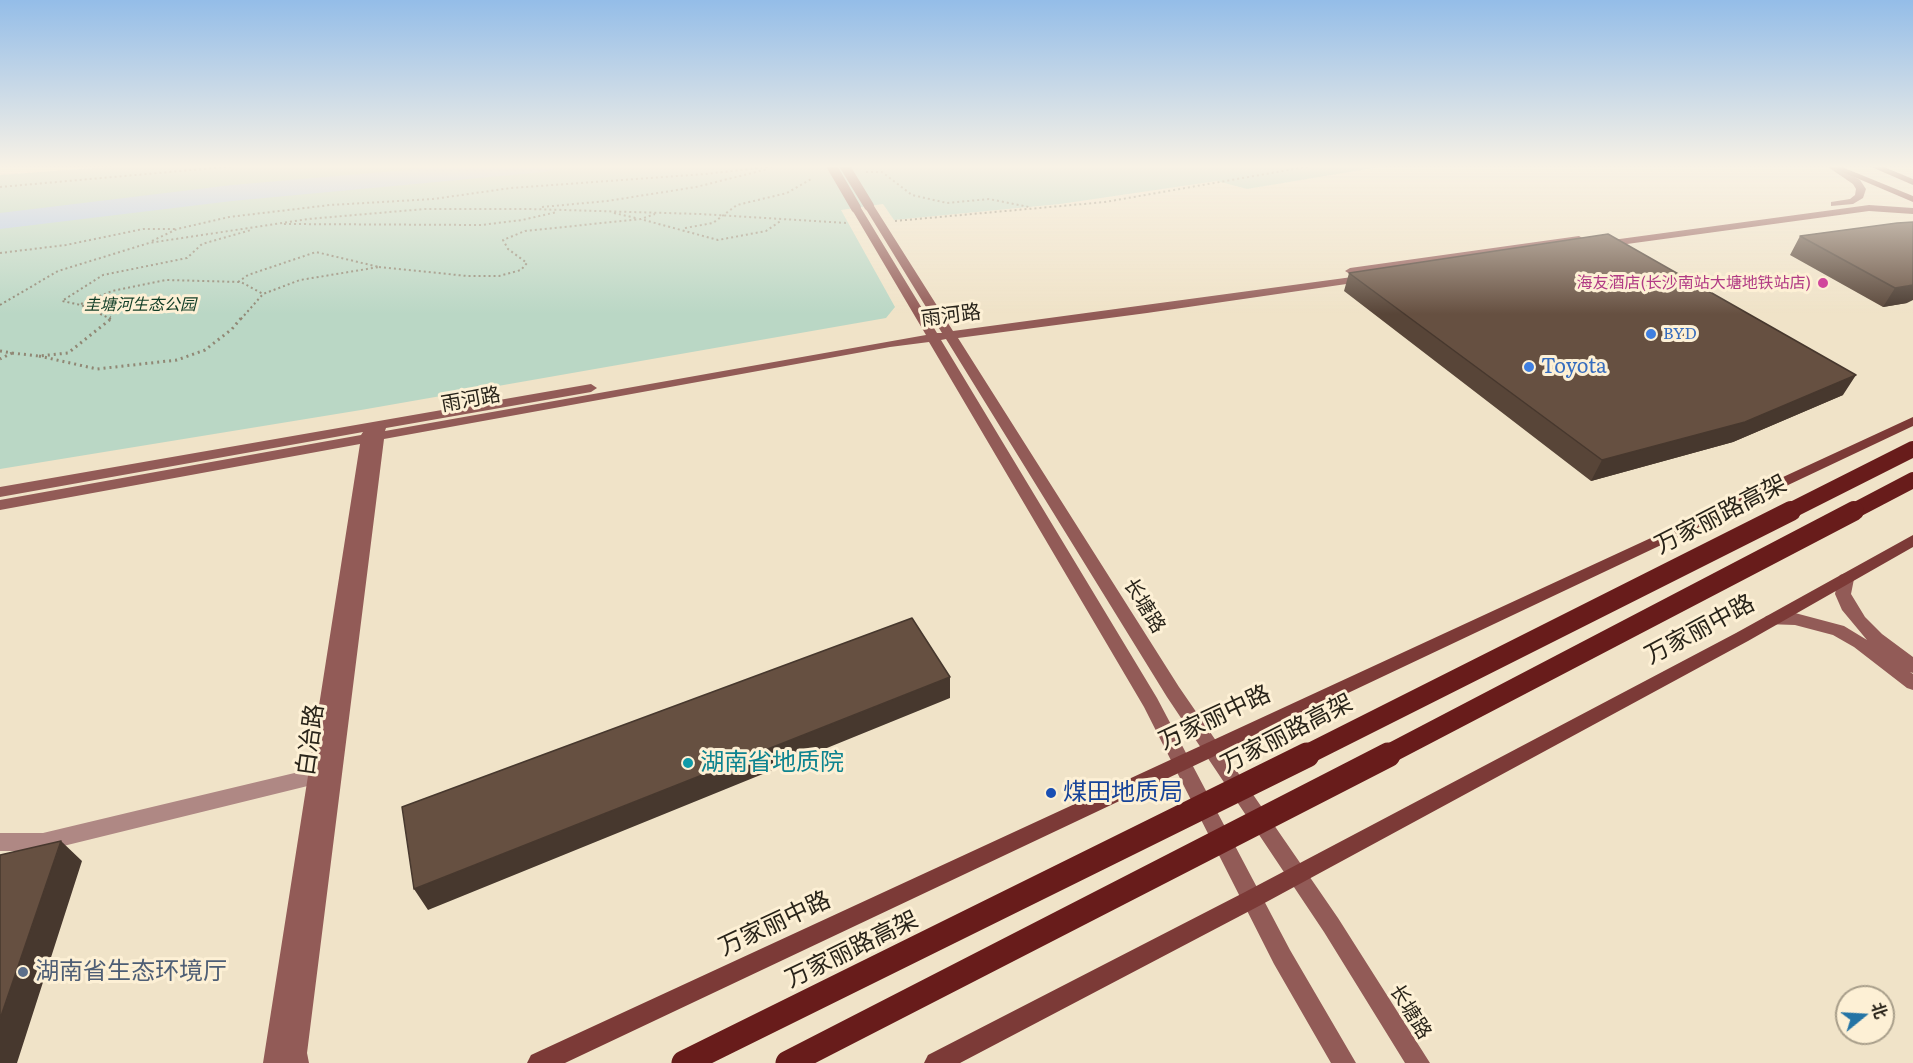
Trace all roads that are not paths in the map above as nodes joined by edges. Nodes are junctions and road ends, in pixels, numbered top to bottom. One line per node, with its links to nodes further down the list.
1 (867, 215): 4 (main road, 长塘路)
2 (1760, 215): 4 (main road, 雨河路)
3 (1827, 215): 4 (main road, 雨河路)
4 (938, 332): 6 (main road, 雨河路); 16 (main road, 长塘路); 17 (main road, 长塘路)
5 (1913, 421): 16 (main road, 万家丽中路)
6 (373, 431): 9 (main road, 雨河路); 10 (main road, 雨河路); 18 (main road, 白冶路)
7 (1913, 449): 25 (highway, 万家丽路高架, bridge)
8 (1913, 480): 26 (highway, bridge)
9 (0, 492)
10 (0, 505)
11 (1913, 540): 12 (main road, 万家丽中路)
12 (1845, 579): 13 (main road, 万家丽中路); 14 (main road)
13 (1772, 620): 15 (main road); 20 (main road, 万家丽中路)
14 (1913, 666)
15 (1913, 683)
16 (1211, 748): 17 (main road, 万家丽中路); 20 (main road, 长塘路)
17 (1182, 762): 21 (main road, 长塘路); 24 (main road, 万家丽中路)
18 (325, 774): 19 (street); 22 (main road, 白冶路); 23 (main road, 白冶路)
19 (0, 842)
20 (1297, 874): 21 (main road, 万家丽中路); 29 (main road, 长塘路)
21 (1252, 899): 27 (main road, 万家丽中路); 28 (main road, 长塘路)
22 (275, 1063)
23 (297, 1063)
24 (539, 1063)
25 (684, 1063)
26 (788, 1063)
27 (936, 1063)
28 (1344, 1063)
29 (1418, 1063)

